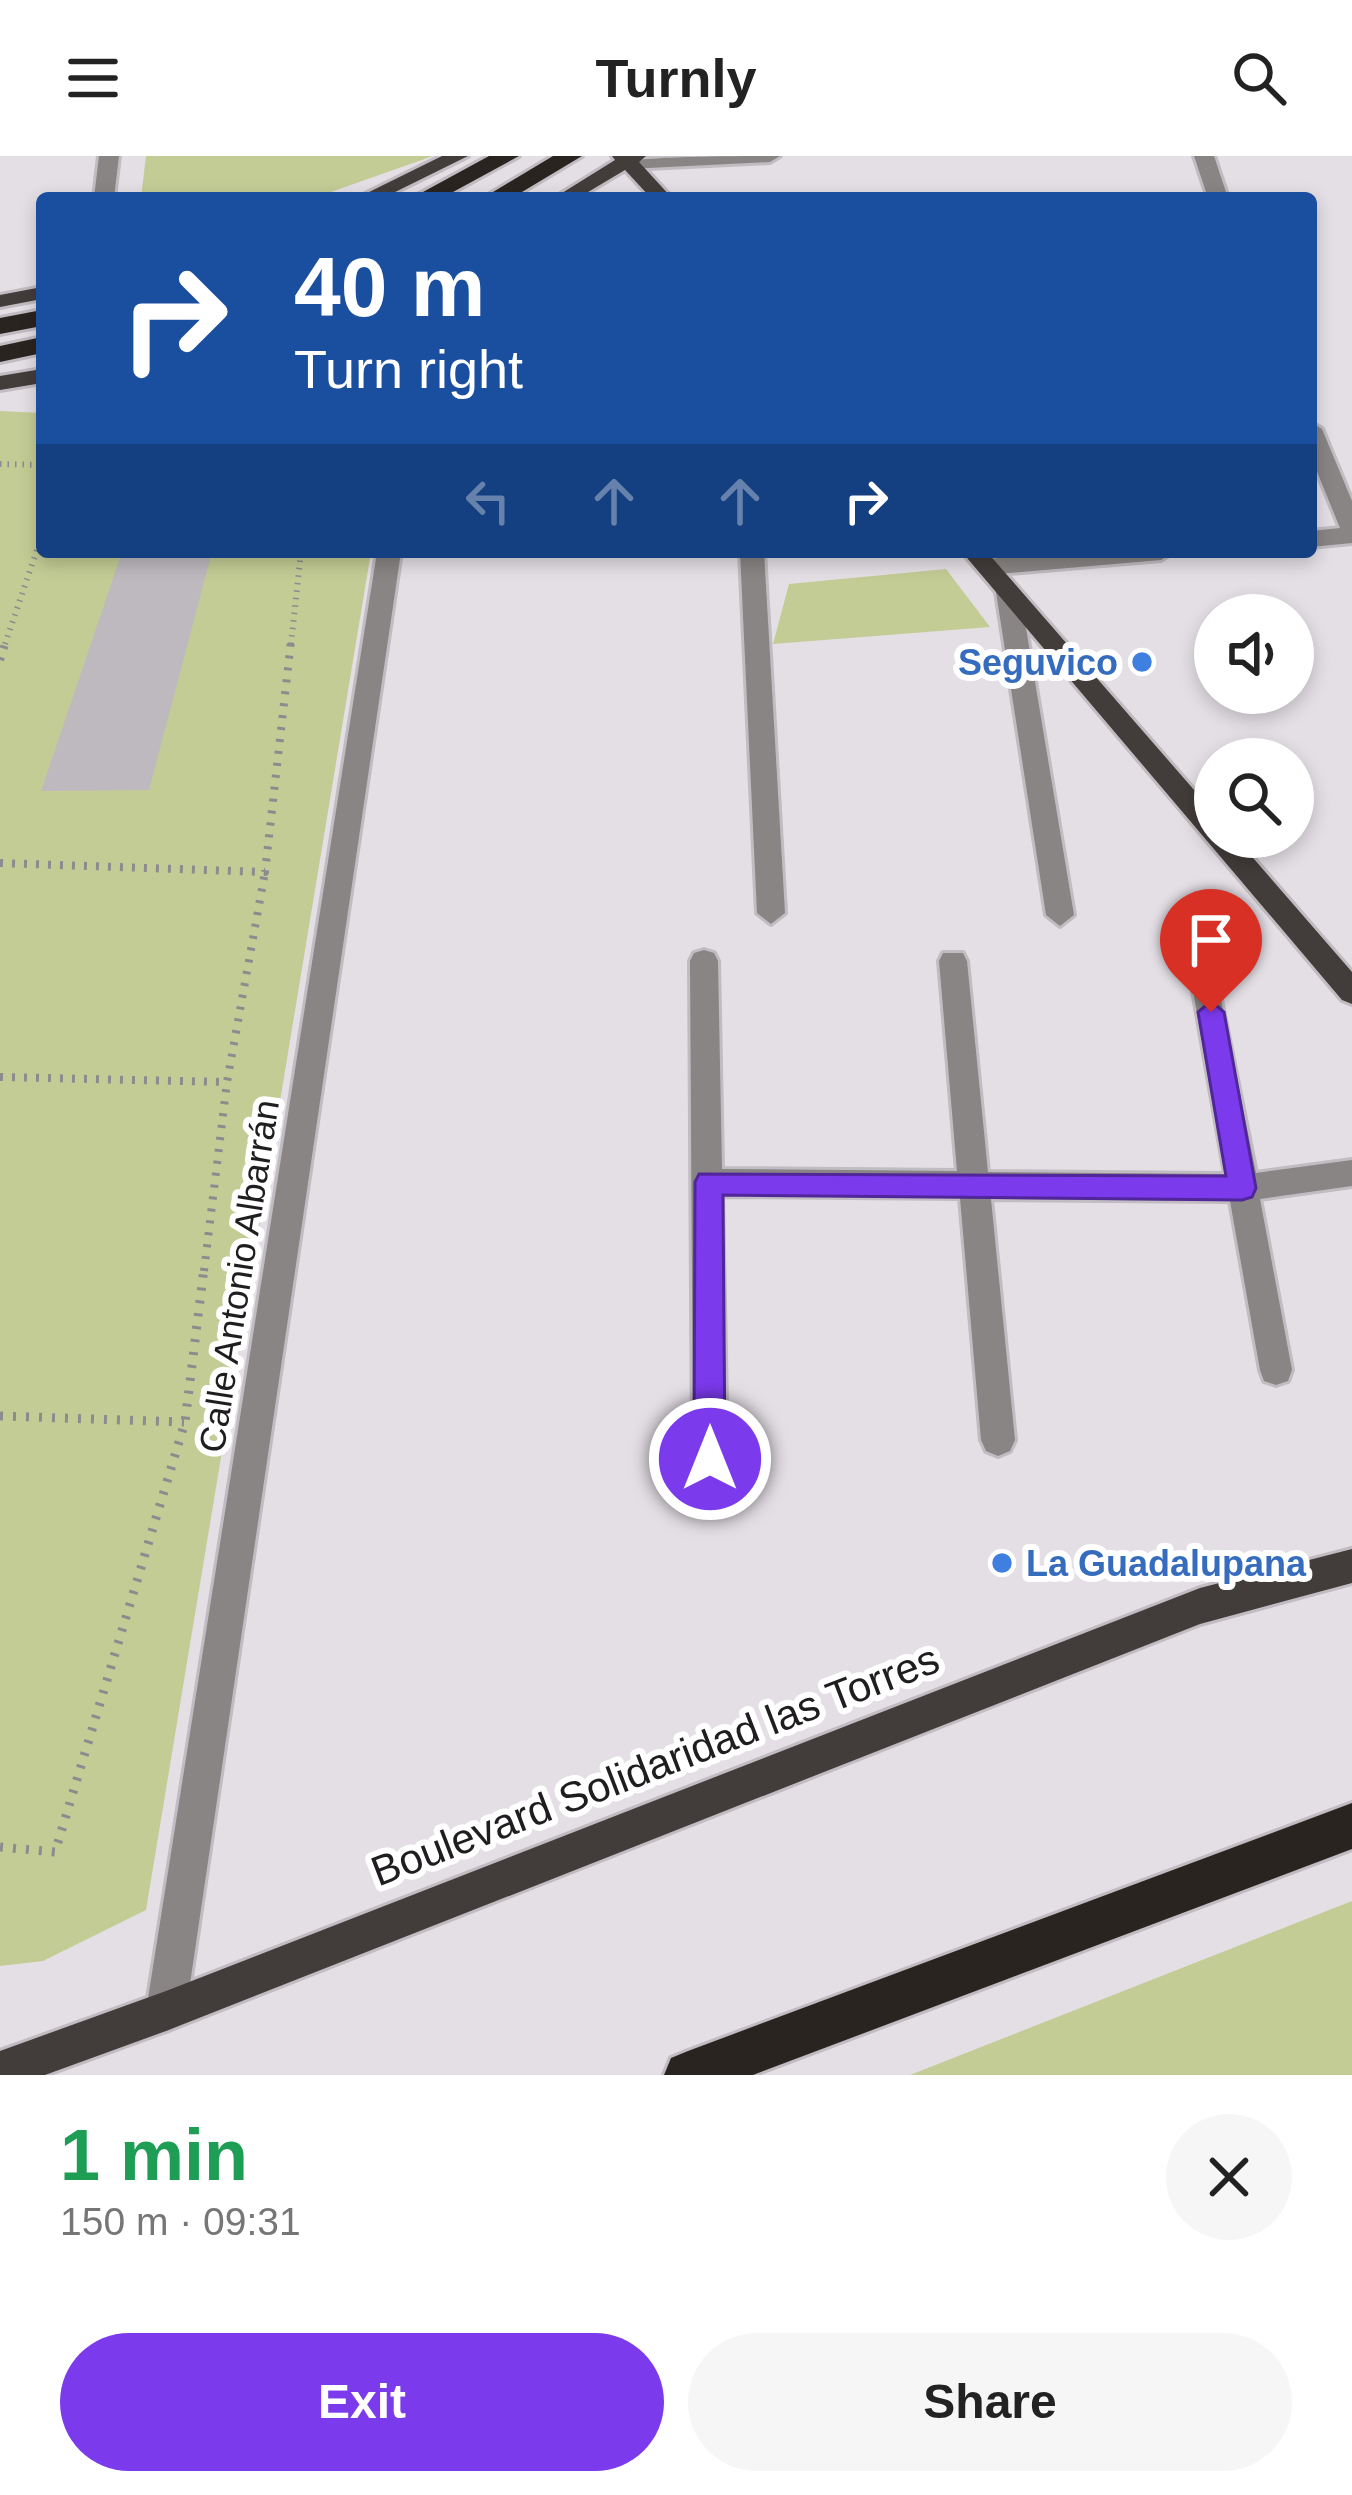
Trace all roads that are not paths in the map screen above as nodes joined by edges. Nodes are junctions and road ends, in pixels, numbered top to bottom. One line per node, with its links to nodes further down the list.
1 (109, 156): 8 (street)
2 (458, 156): 9 (main road)
3 (507, 156): 10 (highway)
4 (770, 156): 6 (street)
5 (1204, 156): 14 (street)
6 (629, 158): 12 (main road); 13 (main road)
7 (564, 160): 11 (highway)
8 (105, 192)
9 (380, 192)
10 (436, 192)
11 (506, 192)
12 (574, 192)
13 (657, 192)
14 (1216, 192)
15 (36, 294): 16 (main road)
16 (0, 301)
17 (36, 319): 18 (highway)
18 (0, 326)
19 (36, 346): 20 (highway)
20 (0, 354)
21 (36, 377): 22 (main road)
22 (0, 382)
23 (1317, 444): 24 (street)
24 (1352, 532): 25 (street)
25 (1317, 538)
26 (388, 558): 48 (street, Calle Antonio Albarrán)
27 (752, 558): 33 (street)
28 (1025, 558): 29 (street)
29 (980, 560): 30 (main road)
30 (1008, 592): 31 (main road); 34 (street)
31 (1194, 808)
32 (1237, 858): 38 (main road)
33 (771, 914)
34 (1060, 915)
35 (704, 961): 40 (street)
36 (953, 961): 41 (street)
37 (1203, 968): 42 (street)
38 (1352, 992)
39 (1352, 1173): 42 (street)
40 (709, 1182): 41 (street); 45 (street)
41 (971, 1185): 42 (street); 44 (street)
42 (1242, 1188): 43 (street)
43 (1276, 1370)
44 (998, 1440)
45 (710, 1459)
46 (1352, 1566): 48 (main road, Boulevard Solidaridad las Torres)
47 (1352, 1826): 50 (highway)
48 (166, 2011): 49 (main road, Boulevard Solidaridad las Torres)
49 (0, 2071)
50 (688, 2075)

